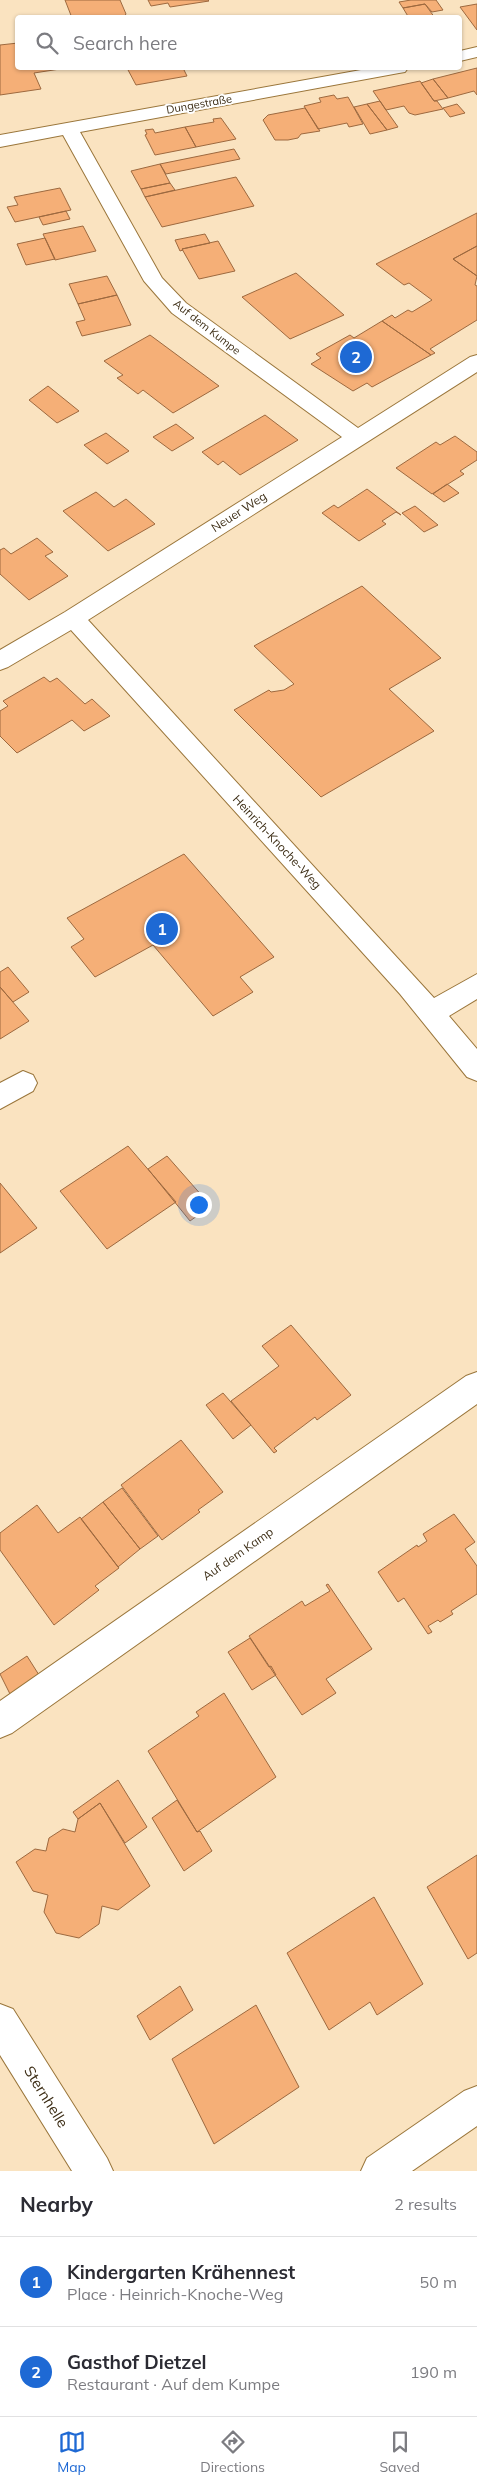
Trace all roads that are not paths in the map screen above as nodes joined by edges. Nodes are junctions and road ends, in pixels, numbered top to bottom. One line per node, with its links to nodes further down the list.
1 (477, 52): 2 (street)
2 (462, 56)
3 (388, 70): 4 (street, Dungestraße)
4 (68, 128): 5 (street, Dungestraße); 7 (street, Auf dem Kumpe)
5 (0, 141)
6 (477, 362): 7 (street, Neuer Weg)
7 (356, 437): 8 (street, Neuer Weg)
8 (73, 618): 9 (street, Neuer Weg); 11 (street, Heinrich-Knoche-Weg)
9 (0, 661)
10 (477, 985): 11 (street)
11 (430, 1014): 12 (street, Heinrich-Knoche-Weg)
12 (477, 1069)
13 (23, 1083): 14 (street)
14 (0, 1097)
15 (477, 1386): 16 (street, Auf dem Kamp)
16 (0, 1721)
17 (0, 2022): 19 (street, Sternhelle)
18 (477, 2104): 20 (street)
19 (94, 2171)
20 (380, 2171)

